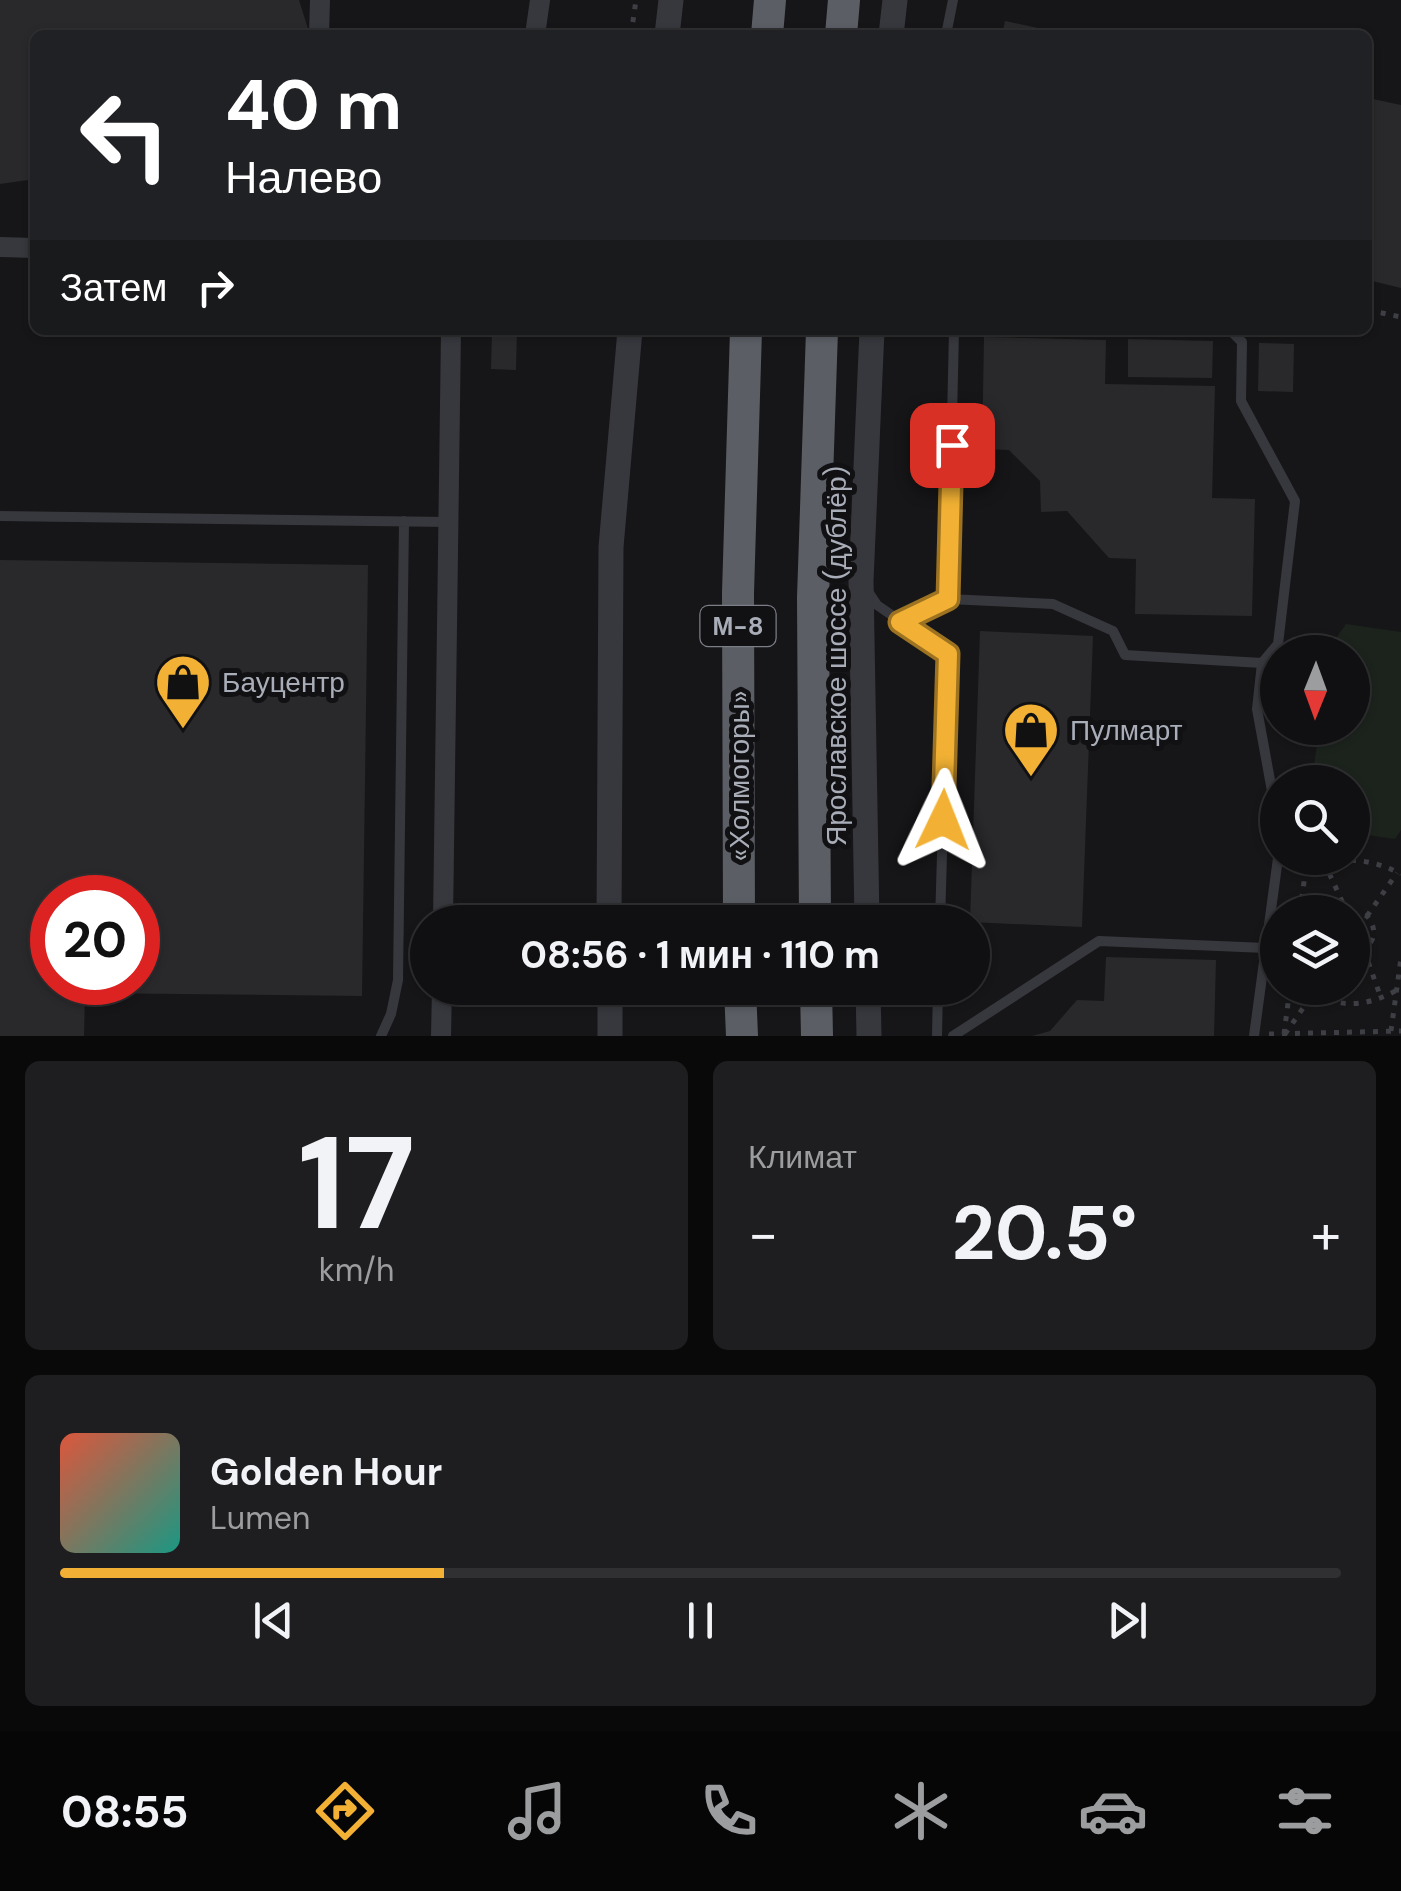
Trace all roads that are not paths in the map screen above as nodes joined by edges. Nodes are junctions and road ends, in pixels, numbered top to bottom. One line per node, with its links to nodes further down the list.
1 (320, 0): 8 (street)
2 (540, 0): 9 (street)
3 (672, 0): 10 (street)
4 (770, 0): 11 (highway)
5 (844, 0): 12 (highway)
6 (894, 0): 13 (street)
7 (953, 0): 14 (lane)
8 (319, 30)
9 (537, 30)
10 (668, 30)
11 (767, 30)
12 (841, 30)
13 (891, 30)
14 (947, 30)
15 (0, 248): 16 (street)
16 (30, 248)
17 (451, 335): 26 (street)
18 (746, 335): 36 (highway, «Холмогоры» / М-8)
19 (822, 335): 37 (highway, М-8)
20 (872, 335): 27 (street, Ярославское шоссе (дублёр))
21 (954, 335): 28 (lane)
22 (1235, 335): 30 (lane)
23 (627, 336): 35 (street)
24 (0, 516): 25 (lane)
25 (404, 521): 26 (lane); 49 (lane)
26 (448, 522): 34 (street)
27 (860, 581): 29 (lane); 38 (street, Ярославское шоссе (дублёр))
28 (948, 599): 29 (lane); 31 (lane)
29 (900, 622): 39 (lane)
30 (1279, 635)
31 (1260, 663)
32 (1260, 681): 33 (lane)
33 (1260, 725)
34 (443, 905)
35 (610, 905)
36 (739, 905)
37 (814, 905)
38 (866, 905)
39 (941, 905)
40 (1260, 948): 56 (lane)
41 (1260, 992): 48 (lane)
42 (442, 1005): 50 (street)
43 (610, 1005): 51 (street)
44 (741, 1005): 52 (highway)
45 (816, 1005): 53 (highway)
46 (868, 1005): 54 (street)
47 (938, 1005): 55 (lane)
48 (1254, 1035)
49 (380, 1036)
50 (441, 1036)
51 (610, 1036)
52 (742, 1036)
53 (817, 1036)
54 (868, 1036)
55 (937, 1036)
56 (952, 1036)

